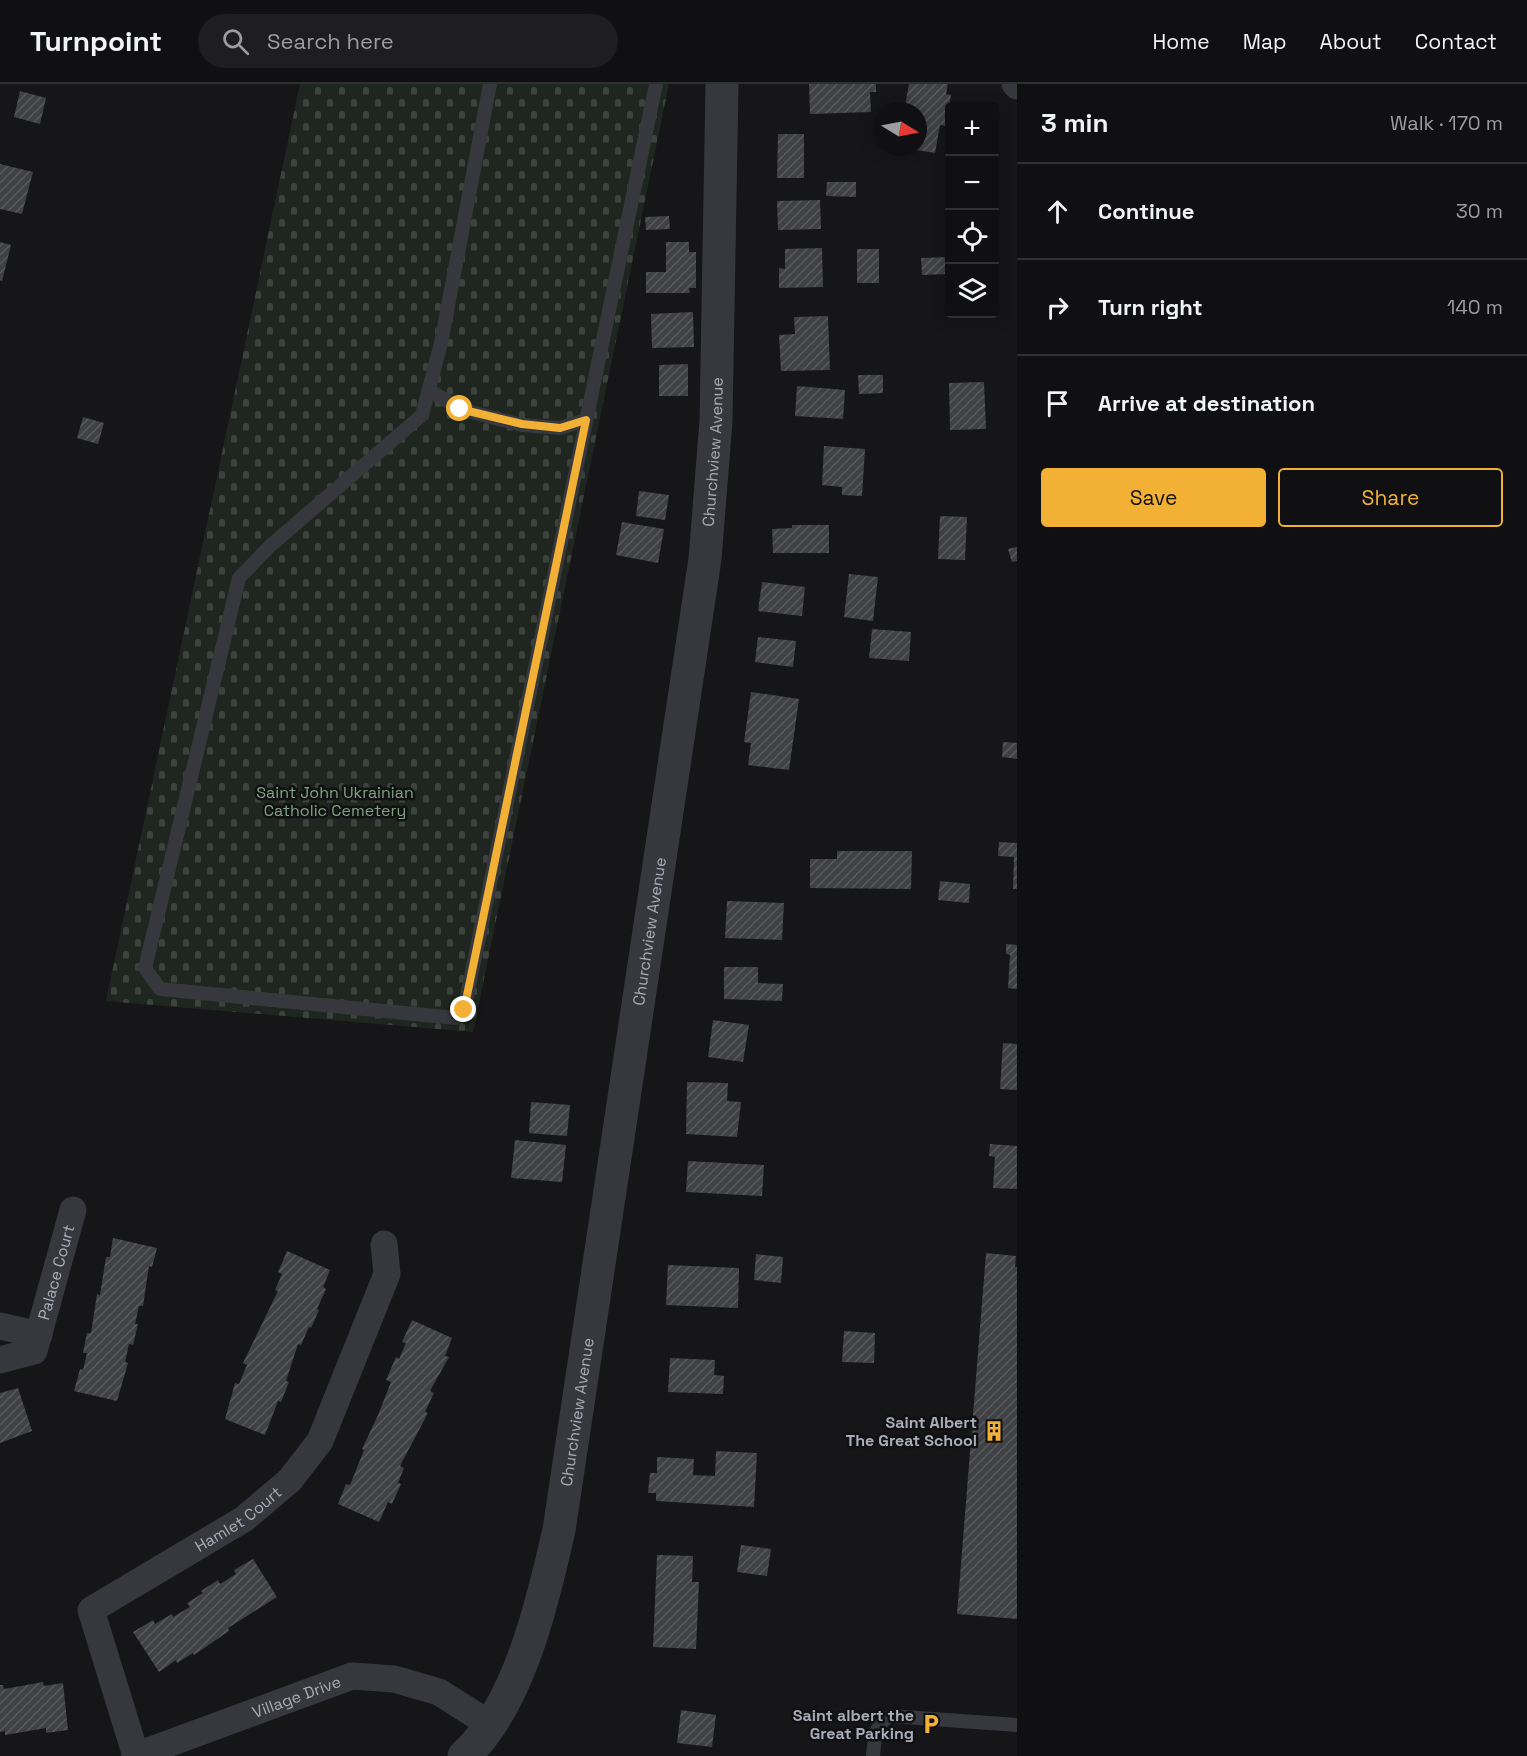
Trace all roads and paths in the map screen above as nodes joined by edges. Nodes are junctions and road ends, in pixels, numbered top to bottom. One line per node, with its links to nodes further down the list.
1 (489, 84): 4 (lane)
2 (656, 84): 5 (lane)
3 (722, 84): 11 (street, Churchview Avenue)
4 (429, 390): 5 (lane); 5 (lane)
5 (586, 420)
6 (73, 1210): 9 (street, Palace Court)
7 (384, 1244): 13 (street, Hamlet Court)
8 (0, 1326): 9 (street, Palace Court)
9 (39, 1335): 10 (street, Palace Court)
10 (0, 1360)
11 (491, 1725): 13 (street, Village Drive); 14 (street, Churchview Avenue)
12 (1017, 1725): 15 (lane)
13 (136, 1756)
14 (464, 1756)
15 (873, 1756)

